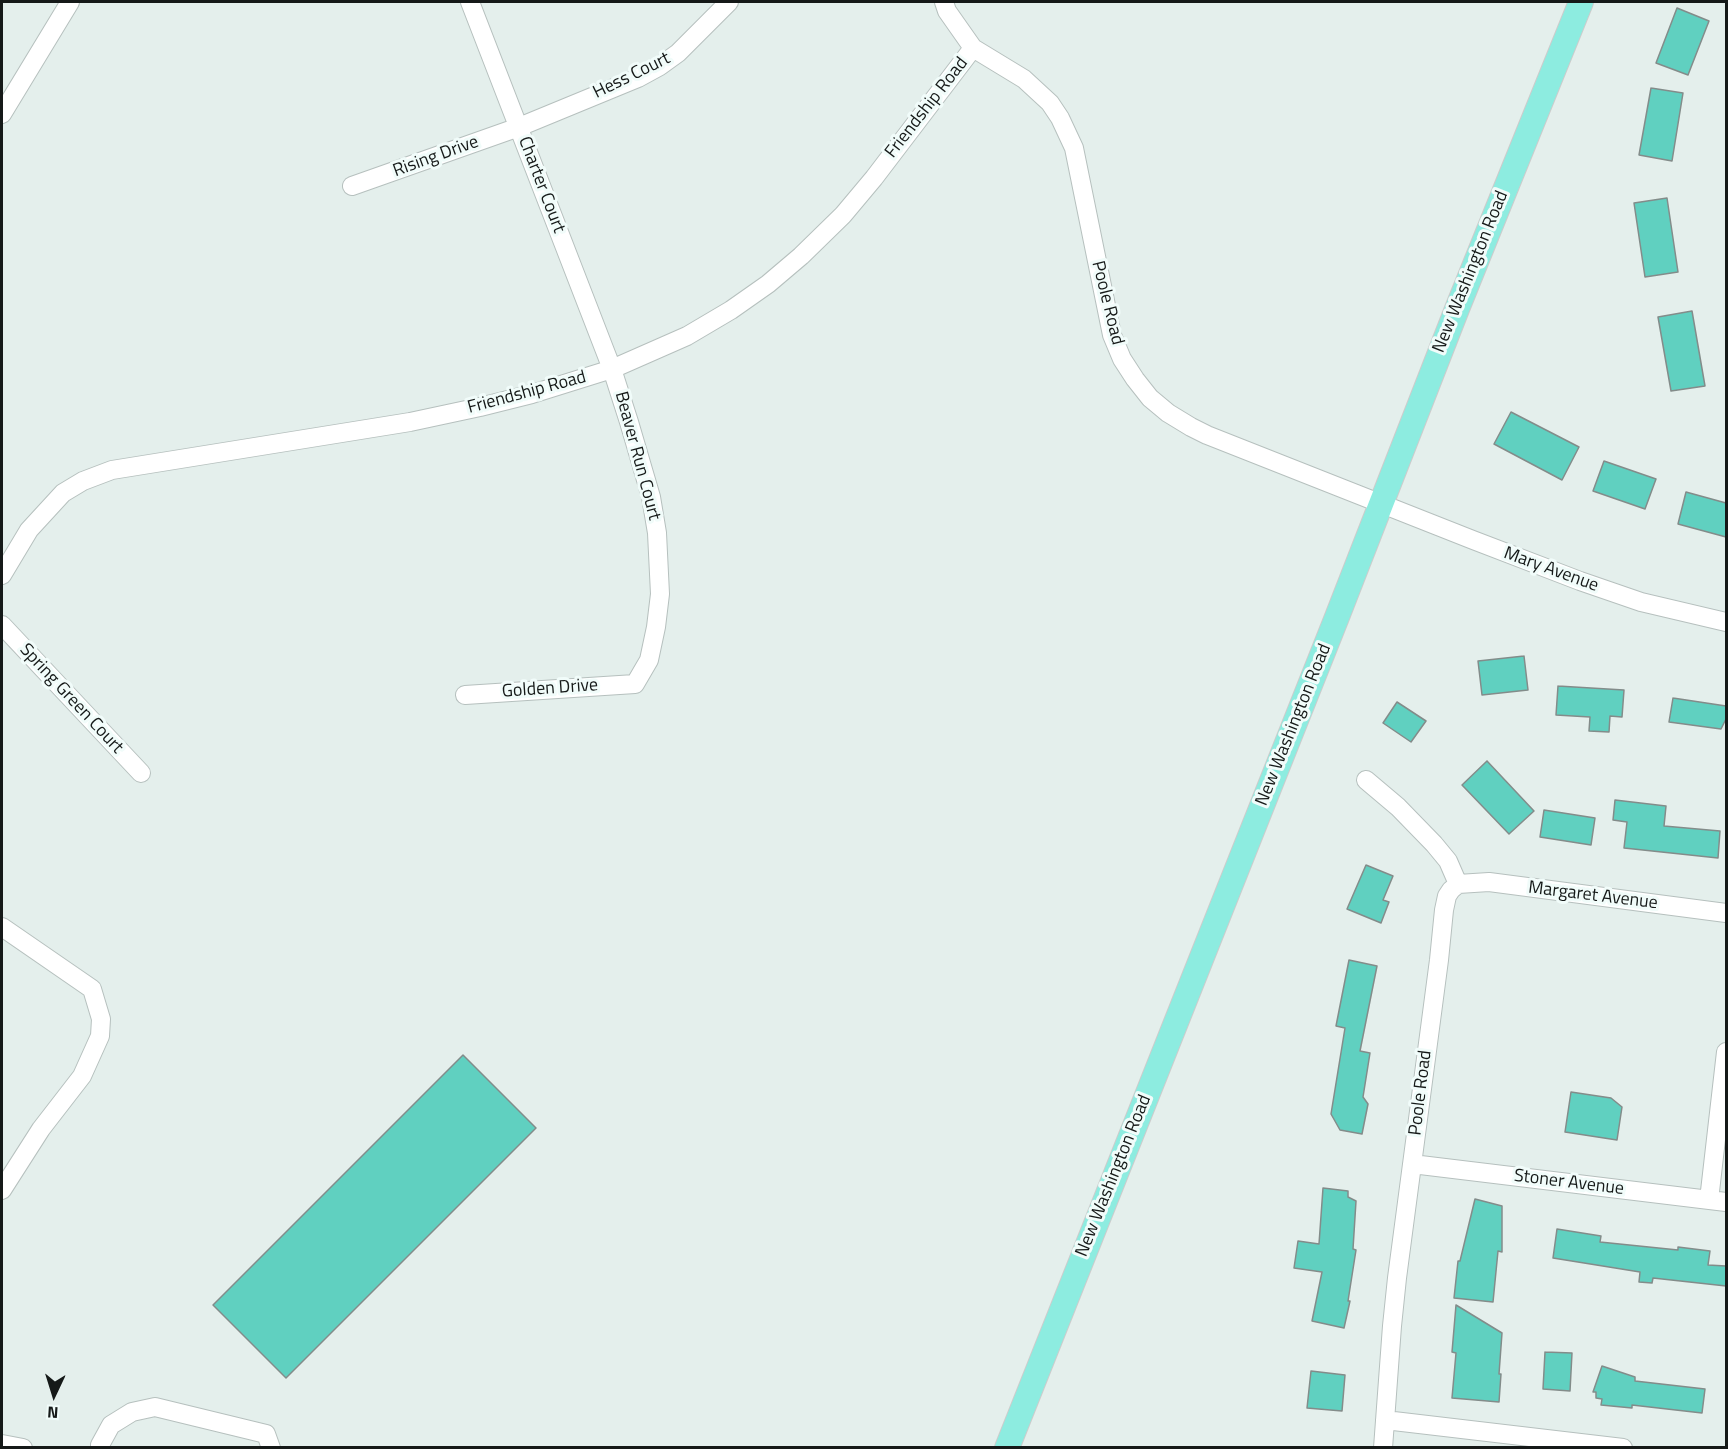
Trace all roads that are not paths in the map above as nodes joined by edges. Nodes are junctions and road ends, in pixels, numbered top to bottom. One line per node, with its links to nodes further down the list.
1 (70, 2): 7 (street)
2 (470, 2): 8 (street, Charter Court)
3 (729, 2): 8 (street, Hess Court)
4 (944, 2): 6 (street, Poole Road)
5 (1581, 2): 11 (main road, New Washington Road)
6 (973, 48): 10 (street, Friendship Road); 11 (street, Poole Road)
7 (2, 114)
8 (519, 127): 9 (street, Rising Drive); 10 (street, Charter Court)
9 (352, 186)
10 (612, 369): 12 (street, Friendship Road); 15 (street, Beaver Run Court)
11 (1381, 503): 13 (street, Mary Avenue); 31 (main road, New Washington Road)
12 (2, 575)
13 (1726, 622)
14 (2, 625): 17 (street, Spring Green Court)
15 (635, 684): 16 (street, Golden Drive)
16 (465, 695)
17 (141, 773)
18 (1366, 780): 19 (street)
19 (1458, 884): 20 (street, Margaret Avenue); 23 (street, Poole Road)
20 (1726, 913)
21 (2, 927): 24 (street)
22 (1726, 1052): 25 (street)
23 (1412, 1164): 25 (street, Stoner Avenue); 26 (street, Poole Road)
24 (2, 1190)
25 (1718, 1201)
26 (1385, 1420): 32 (street, Poole Road); 33 (street)
27 (2, 1444): 29 (street)
28 (97, 1447): 30 (street)
29 (23, 1448)
30 (271, 1448)
31 (1007, 1448)
32 (1383, 1448)
33 (1623, 1448)

